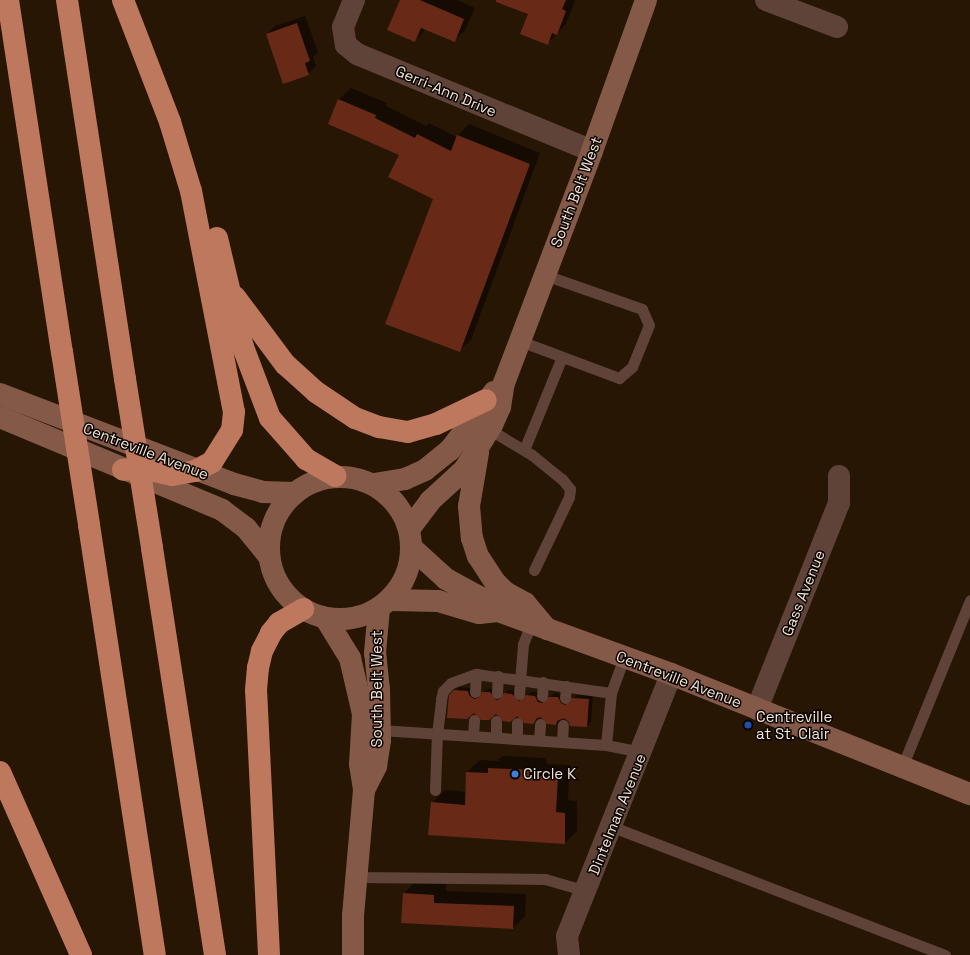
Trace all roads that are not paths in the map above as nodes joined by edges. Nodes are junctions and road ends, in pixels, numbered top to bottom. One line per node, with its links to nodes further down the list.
1 (8, 0): 73 (highway, bridge)
2 (67, 0): 74 (highway, bridge)
3 (123, 0): 9 (highway)
4 (354, 0): 8 (street, Gerri-Ann Drive)
5 (646, 0): 8 (main road, South Belt West)
6 (766, 0): 7 (street)
7 (837, 27)
8 (592, 151): 10 (main road, South Belt West)
9 (191, 191): 11 (highway); 22 (highway)
10 (545, 275): 12 (main road, South Belt West); 13 (lane)
11 (228, 286): 16 (highway); 23 (highway)
12 (520, 341): 13 (lane); 14 (main road, South Belt West)
13 (562, 357): 20 (lane)
14 (504, 383): 16 (main road, South Belt West); 18 (main road, South Belt West)
15 (0, 394): 22 (main road, Centreville Avenue)
16 (486, 400): 18 (main road, South Belt West)
17 (0, 417): 21 (main road, Centreville Avenue)
18 (482, 424): 19 (main road, South Belt West); 20 (lane); 25 (main road, South Belt West)
19 (478, 450): 27 (main road, South Belt West); 35 (main road)
20 (524, 450): 29 (lane)
21 (123, 470): 22 (highway); 28 (main road, Centreville Avenue)
22 (195, 471): 26 (main road, Centreville Avenue)
23 (335, 476): 25 (main road, South Belt West); 26 (main road, South Belt West)
24 (839, 476): 49 (street, Gass Avenue)
25 (374, 484): 27 (main road, South Belt West)
26 (295, 493): 28 (main road, South Belt West)
27 (410, 537): 31 (main road, South Belt West); 33 (main road, Centreville Avenue)
28 (269, 556): 32 (main road, South Belt West)
29 (534, 570)
30 (970, 600): 64 (lane)
31 (385, 604): 33 (main road, Centreville Avenue); 34 (main road, South Belt West); 55 (main road, South Belt West)
32 (303, 609): 34 (main road, South Belt West); 75 (highway)
33 (498, 611): 35 (main road, Centreville Avenue)
34 (326, 619): 66 (main road, South Belt West)
35 (540, 628): 36 (main road, Centreville Avenue); 40 (lane)
36 (624, 657): 38 (main road, Centreville Avenue); 45 (lane)
37 (476, 674): 39 (lane); 43 (lane); 56 (lane)
38 (672, 674): 49 (main road, Centreville Avenue); 63 (street, Dintelman Avenue)
39 (498, 676): 40 (lane); 44 (lane)
40 (521, 679): 41 (lane); 46 (lane)
41 (543, 682): 42 (lane); 47 (lane)
42 (566, 686): 45 (lane); 48 (lane)
43 (475, 692)
44 (497, 693)
45 (611, 693): 62 (lane)
46 (519, 694)
47 (542, 696)
48 (565, 698)
49 (757, 709): 64 (main road, Centreville Avenue)
50 (474, 720): 57 (lane)
51 (496, 721): 58 (lane)
52 (517, 722): 59 (lane)
53 (540, 724): 60 (lane)
54 (563, 726): 61 (lane)
55 (380, 730): 56 (lane); 66 (main road, South Belt West)
56 (436, 734): 57 (lane); 67 (lane)
57 (473, 735): 58 (lane)
58 (496, 737): 59 (lane)
59 (517, 738): 60 (lane)
60 (539, 740): 61 (lane)
61 (562, 742): 62 (lane)
62 (606, 745): 63 (lane)
63 (642, 752): 69 (street, Dintelman Avenue)
64 (902, 767): 68 (main road, Centreville Avenue)
65 (0, 772): 72 (highway)
66 (364, 790): 70 (main road, South Belt West)
67 (435, 790)
68 (970, 794)
69 (612, 827): 71 (street, Dintelman Avenue); 78 (lane)
70 (356, 877): 71 (lane); 76 (main road, South Belt West)
71 (586, 891): 77 (street, Dintelman Avenue)
72 (81, 955)
73 (155, 955)
74 (215, 955)
75 (269, 955)
76 (353, 955)
77 (569, 955)
78 (945, 955)

